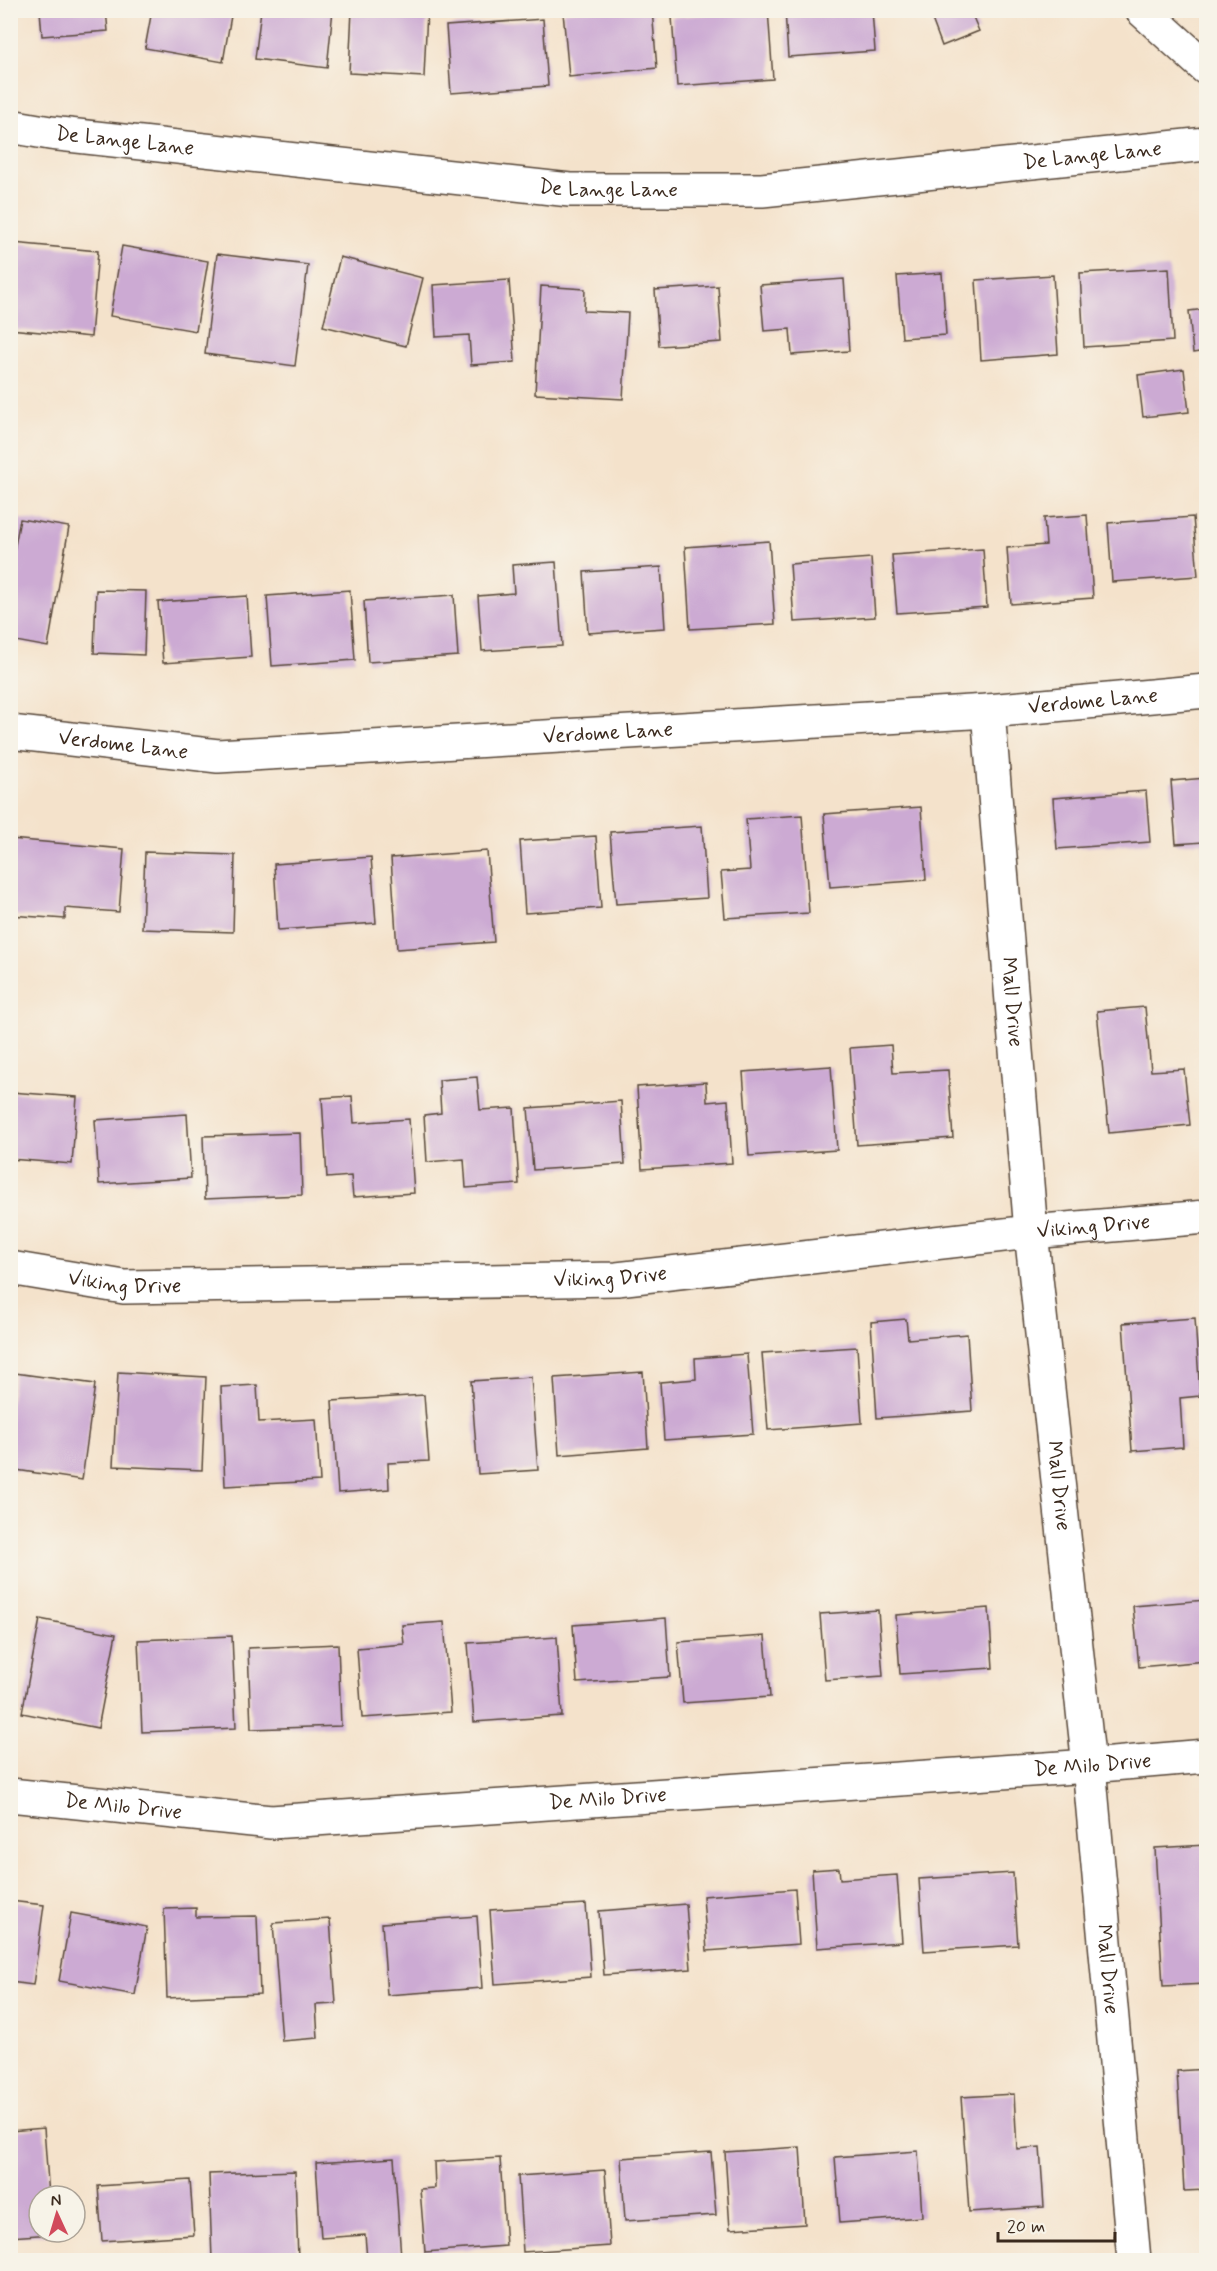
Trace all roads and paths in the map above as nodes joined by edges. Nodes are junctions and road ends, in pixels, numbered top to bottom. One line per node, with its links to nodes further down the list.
1 (1142, 10): 2 (street)
2 (1206, 68)
3 (10, 126): 4 (street, De Lange Lane)
4 (1206, 144)
5 (1206, 690): 6 (street, Verdome Lane)
6 (988, 711): 7 (street, Verdome Lane); 9 (street, Mall Drive)
7 (10, 732)
8 (1206, 1217): 9 (street, Viking Drive)
9 (1031, 1232): 10 (street, Viking Drive); 12 (street, Mall Drive)
10 (10, 1268)
11 (1206, 1756): 12 (street, De Milo Drive)
12 (1089, 1766): 13 (street, De Milo Drive); 14 (street, Mall Drive)
13 (10, 1795)
14 (1134, 2260)

